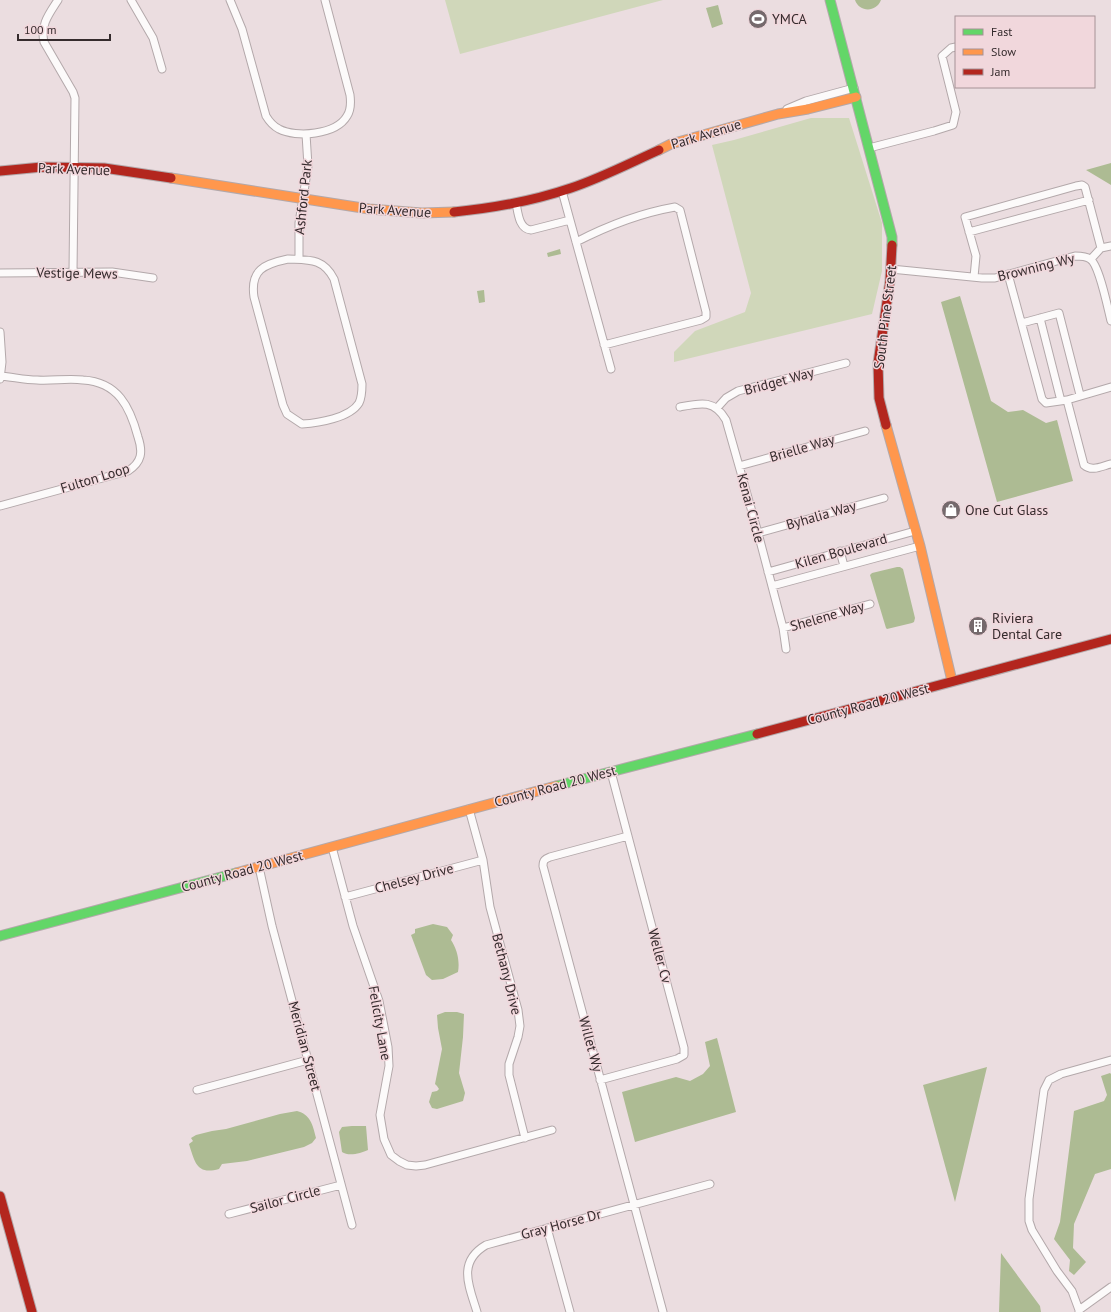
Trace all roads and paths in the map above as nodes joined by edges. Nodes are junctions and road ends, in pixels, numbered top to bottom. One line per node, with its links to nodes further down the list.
1 (58, 0): 11 (street)
2 (131, 0): 7 (street)
3 (230, 0): 9 (street)
4 (324, 0): 9 (street)
5 (830, 0): 8 (street, South Pine Street)
6 (955, 47): 10 (street)
7 (162, 69)
8 (855, 92): 10 (street, South Pine Street); 13 (street, Park Avenue)
9 (306, 134): 14 (street, Ashford Park)
10 (870, 148): 24 (street, South Pine Street)
11 (75, 167): 12 (street, Park Avenue); 14 (street, Park Avenue); 25 (street)
12 (0, 171)
13 (562, 191): 16 (street, Park Avenue); 17 (street)
14 (303, 199): 16 (street, Park Avenue); 23 (street, Ashford Park)
15 (1089, 200): 18 (street); 18 (street); 21 (street)
16 (516, 203): 17 (street)
17 (570, 220): 19 (street)
18 (969, 232): 28 (street)
19 (576, 242): 34 (street); 34 (street)
20 (1111, 246): 21 (street)
21 (1102, 248): 22 (street)
22 (1091, 259): 27 (street, Browning Wy); 31 (street, Browning Wy)
23 (298, 260): 23 (street)
24 (891, 269): 28 (street, Browning Wy); 48 (street, South Pine Street)
25 (73, 272): 26 (street, Vestige Mews); 29 (street, Vestige Mews)
26 (0, 273)
27 (1008, 274): 28 (street, Browning Wy); 32 (street)
28 (974, 277)
29 (153, 278)
30 (1040, 318): 32 (street); 39 (street); 40 (street)
31 (1111, 321)
32 (1022, 323): 40 (street)
33 (0, 332): 37 (street)
34 (604, 346): 36 (street)
35 (846, 363): 42 (street, Bridget Way)
36 (610, 369)
37 (0, 377): 47 (street, Fulton Loop)
38 (1111, 387): 39 (street)
39 (1080, 395): 40 (street)
40 (1064, 401): 44 (street)
41 (680, 407): 42 (street)
42 (717, 408): 45 (street, Kenai Circle)
43 (865, 431): 45 (street, Brielle Way)
44 (1111, 464)
45 (739, 466): 49 (street, Kenai Circle)
46 (884, 498): 49 (street, Byhalia Way)
47 (0, 506)
48 (915, 531): 50 (street, South Pine Street); 51 (street, Kilen Boulevard)
49 (758, 533): 53 (street, Kenai Circle)
50 (920, 546): 52 (street, Kilen Boulevard); 59 (street, South Pine Street)
51 (840, 552): 52 (street); 53 (street, Kilen Boulevard)
52 (844, 566): 54 (street, Kilen Boulevard)
53 (768, 572): 54 (street, Kenai Circle)
54 (772, 586): 56 (street, Kenai Circle)
55 (870, 604): 56 (street, Shelene Way)
56 (783, 628): 58 (street, Kenai Circle)
57 (1111, 639): 59 (street, County Road 20 West)
58 (786, 648)
59 (952, 682): 60 (street, County Road 20 West)
60 (611, 772): 61 (street, County Road 20 West); 62 (street, Weller Cv)
61 (469, 809): 63 (street, County Road 20 West); 64 (street, Bethany Drive)
62 (628, 836): 70 (street, Weller Cv); 70 (street, Willet Wy)
63 (332, 847): 65 (street, County Road 20 West); 66 (street, Felicity Lane)
64 (483, 860): 66 (street, Chelsey Drive); 73 (street, Bethany Drive)
65 (259, 867): 67 (street, County Road 20 West); 68 (street, Meridian Street)
66 (345, 897): 73 (street, Felicity Lane)
67 (0, 936)
68 (308, 1060): 71 (street); 74 (street, Meridian Street)
69 (1111, 1060): 82 (street)
70 (600, 1080): 77 (street, Willet Wy)
71 (197, 1090)
72 (552, 1130): 73 (street, Felicity Lane)
73 (525, 1138)
74 (341, 1184): 78 (street, Sailor Circle); 79 (street, Meridian Street)
75 (710, 1184): 77 (street, Gray Horse Dr)
76 (0, 1197): 83 (street)
77 (634, 1205): 80 (street, Gray Horse Dr); 86 (street, Willet Wy)
78 (229, 1214)
79 (352, 1225)
80 (547, 1228): 84 (street, Gray Horse Dr); 85 (street)
81 (1111, 1287): 82 (street)
82 (1079, 1311)
83 (32, 1312)
84 (477, 1312)
85 (570, 1312)
86 (663, 1312)

